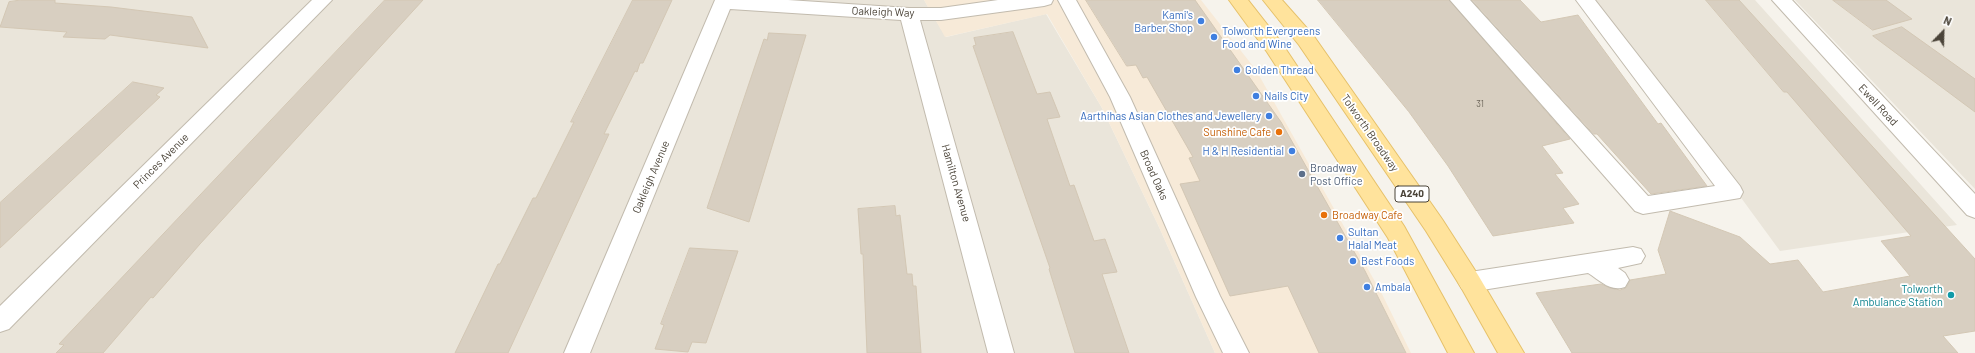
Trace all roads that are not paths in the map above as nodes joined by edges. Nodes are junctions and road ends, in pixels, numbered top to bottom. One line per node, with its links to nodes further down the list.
1 (323, 0): 17 (street, Princes Avenue)
2 (1044, 0): 10 (street, Oakleigh Way)
3 (1067, 0): 20 (street, Broad Oaks)
4 (1238, 0): 21 (main road, A240)
5 (1272, 0): 16 (main road, Tolworth Broadway / A240)
6 (1459, 0): 7 (street)
7 (1585, 0)
8 (1781, 0): 12 (street, Ewell Road)
9 (723, 1): 11 (street, Oakleigh Way); 18 (street, Oakleigh Avenue)
10 (942, 7): 11 (street, Oakleigh Way)
11 (909, 14): 19 (street, Hamilton Avenue)
12 (1975, 209)
13 (1633, 256): 14 (street)
14 (1592, 263): 15 (street); 16 (street)
15 (1617, 280)
16 (1470, 282): 22 (main road, Tolworth Broadway / A240)
17 (0, 322)
18 (577, 353)
19 (1001, 353)
20 (1236, 353)
21 (1461, 353)
22 (1510, 353)

